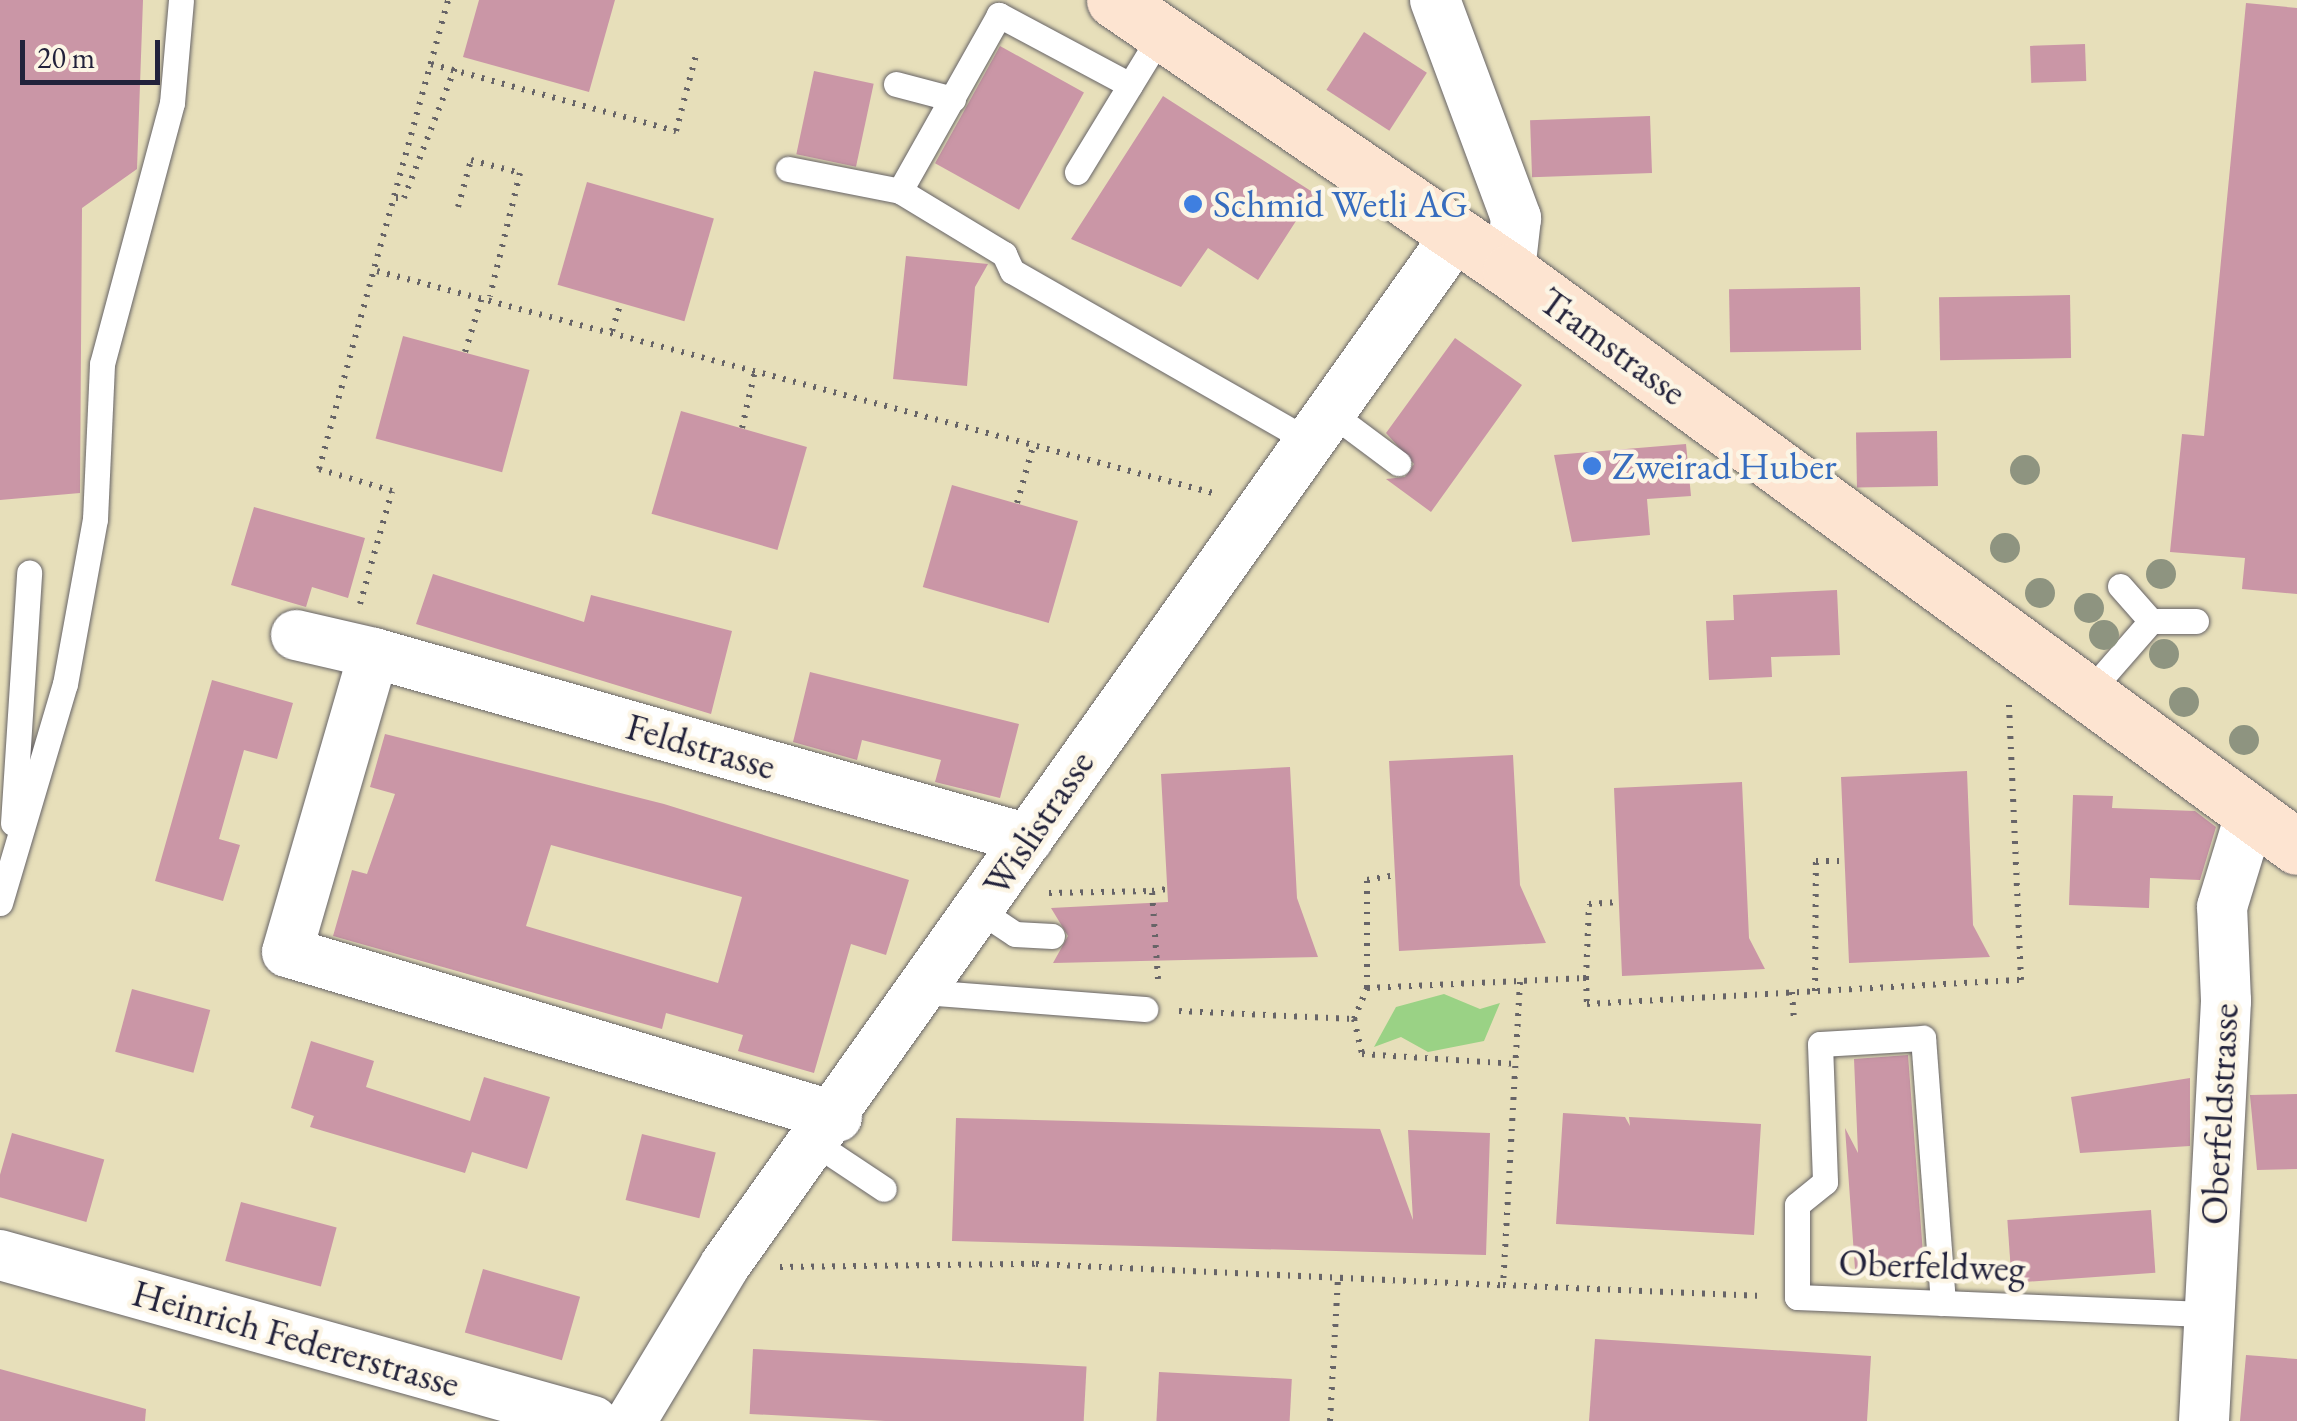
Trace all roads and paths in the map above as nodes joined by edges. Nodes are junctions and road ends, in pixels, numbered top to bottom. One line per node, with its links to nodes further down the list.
1 (181, 0): 43 (lane)
2 (448, 0): 7 (path)
3 (1114, 0): 5 (main road, Tramstrasse)
4 (1435, 0): 19 (street)
5 (1163, 31): 10 (lane); 17 (main road, Tramstrasse)
6 (697, 51): 8 (path)
7 (431, 64): 8 (path); 15 (path)
8 (455, 68): 15 (path)
9 (896, 84): 11 (lane)
10 (1130, 85): 11 (lane); 13 (lane)
11 (953, 98): 14 (lane)
12 (788, 169): 14 (lane)
13 (1077, 172)
14 (900, 191): 25 (lane)
15 (396, 198): 18 (path)
16 (458, 206): 20 (path)
17 (1457, 234): 19 (main road, Tramstrasse); 25 (street, Wislistrasse)
18 (377, 271): 20 (path); 36 (path)
19 (1510, 271): 38 (main road, Tramstrasse)
20 (486, 295): 22 (path); 23 (path)
21 (621, 302): 22 (path)
22 (612, 331): 24 (path)
23 (465, 352)
24 (755, 371): 26 (path); 27 (path)
25 (1316, 424): 28 (lane); 30 (street, Wislistrasse)
26 (742, 428)
27 (1034, 447): 29 (path); 30 (path)
28 (1398, 463)
29 (1016, 503)
30 (1257, 504): 44 (street, Wislistrasse)
31 (29, 573): 43 (lane)
32 (2120, 586): 33 (lane)
33 (2151, 621): 34 (lane); 38 (lane)
34 (2196, 622)
35 (296, 635): 36 (street, Feldstrasse)
36 (361, 650): 44 (street, Feldstrasse); 59 (street)
37 (2013, 680): 54 (path)
38 (2089, 692): 40 (main road, Tramstrasse)
39 (0, 801): 43 (lane)
40 (2251, 812): 41 (main road, Tramstrasse); 69 (street, Oberfeldstrasse)
41 (2297, 847)
42 (1844, 861): 54 (path)
43 (10, 873): 49 (lane)
44 (1003, 875): 47 (path); 50 (lane); 55 (street, Wislistrasse)
45 (1395, 875): 53 (path)
46 (1167, 888): 47 (path)
47 (1152, 891): 56 (path)
48 (1619, 902): 51 (path)
49 (0, 904)
50 (1052, 936)
51 (1586, 978): 52 (path); 54 (path)
52 (1520, 982): 53 (path); 58 (path)
53 (1368, 988): 57 (path)
54 (1816, 991)
55 (923, 992): 56 (lane); 59 (street, Wislistrasse)
56 (1152, 1010): 57 (path)
57 (1354, 1018): 58 (path)
58 (1515, 1064): 66 (path)
59 (827, 1131): 60 (lane); 63 (street, Wislistrasse)
60 (884, 1190)
61 (0, 1255): 70 (street, Heinrich Federerstrasse)
62 (883, 1258): 64 (path)
63 (725, 1265): 64 (path); 71 (street, Wislistrasse)
64 (883, 1270): 65 (path)
65 (1338, 1278): 66 (path); 72 (path)
66 (1503, 1285): 67 (path)
67 (1797, 1297): 68 (lane, Oberfeldweg); 68 (lane, Oberfeldweg)
68 (1943, 1303): 69 (lane, Oberfeldweg)
69 (2210, 1314): 73 (street, Oberfeldstrasse)
70 (593, 1421)
71 (631, 1421)
72 (1330, 1421)
73 (2204, 1421)

